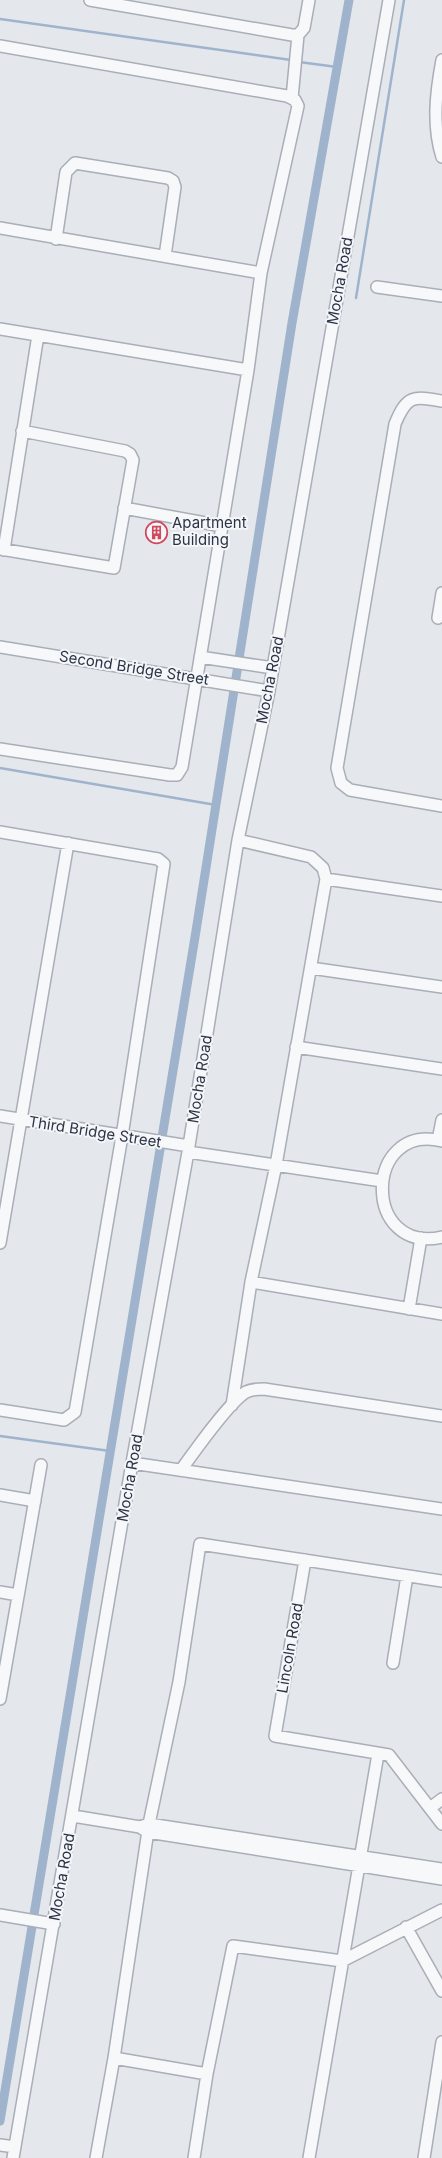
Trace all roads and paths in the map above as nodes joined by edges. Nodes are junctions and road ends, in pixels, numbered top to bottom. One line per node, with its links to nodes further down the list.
1 (90, 0): 4 (street)
2 (309, 0): 4 (street)
3 (389, 0): 27 (street, Mocha Road)
4 (298, 35): 7 (street)
5 (0, 46): 7 (street)
6 (442, 60): 8 (street)
7 (292, 98): 12 (street)
8 (442, 157)
9 (0, 228): 10 (street)
10 (56, 239): 11 (street); 11 (street)
11 (165, 256): 12 (street)
12 (262, 273): 17 (street)
13 (377, 287): 14 (street)
14 (442, 296)
15 (0, 329): 16 (street)
16 (38, 335): 17 (street); 19 (street)
17 (248, 370): 21 (street)
18 (442, 401): 31 (street)
19 (22, 431): 20 (street); 22 (street)
20 (124, 508): 21 (street); 22 (street)
21 (222, 526): 26 (street)
22 (2, 550)
23 (442, 593): 24 (street)
24 (438, 618)
25 (0, 646): 28 (street, Second Bridge Street)
26 (200, 657): 27 (street); 28 (street)
27 (273, 668): 29 (street, Mocha Road)
28 (197, 679): 29 (street, Second Bridge Street); 30 (street)
29 (269, 691): 33 (street, Mocha Road)
30 (0, 748)
31 (442, 806)
32 (0, 832): 34 (street)
33 (238, 840): 35 (street); 46 (street, Mocha Road)
34 (68, 844): 42 (street); 44 (street)
35 (326, 879): 36 (street); 37 (street)
36 (442, 896)
37 (311, 968): 38 (street); 39 (street)
38 (442, 987)
39 (296, 1047): 40 (street); 47 (street)
40 (442, 1069)
41 (0, 1116): 42 (street, Third Bridge Street)
42 (22, 1120): 44 (street, Third Bridge Street); 49 (street)
43 (442, 1120): 45 (street)
44 (122, 1136): 46 (street, Third Bridge Street); 57 (street)
45 (440, 1140): 48 (street)
46 (189, 1149): 47 (street, Third Bridge Street); 59 (street, Mocha Road)
47 (276, 1165): 48 (street, Third Bridge Street); 53 (street)
48 (382, 1181): 51 (street)
49 (2, 1217): 52 (street)
50 (442, 1237): 51 (street)
51 (421, 1238): 54 (street)
52 (0, 1242)
53 (251, 1282): 54 (street); 56 (street)
54 (409, 1309): 55 (street)
55 (442, 1314)
56 (232, 1405): 58 (street); 61 (street)
57 (0, 1410)
58 (442, 1416)
59 (132, 1464): 61 (street); 75 (street, Mocha Road)
60 (41, 1465): 63 (street)
61 (181, 1470): 64 (street)
62 (0, 1495): 63 (street)
63 (35, 1501): 69 (street)
64 (442, 1509)
65 (305, 1560): 66 (street); 72 (street, Lincoln Road); 77 (street)
66 (407, 1576): 67 (street); 70 (street)
67 (442, 1581)
68 (0, 1592): 69 (street)
69 (18, 1595): 71 (street)
70 (393, 1663)
71 (1, 1692)
72 (378, 1754): 74 (street); 78 (street)
73 (442, 1799): 74 (street)
74 (430, 1808): 76 (street)
75 (72, 1816): 77 (street); 83 (street, Mocha Road)
76 (442, 1824)
77 (145, 1828): 78 (street); 88 (street)
78 (359, 1861): 79 (street); 80 (street); 85 (street)
79 (442, 1869)
80 (442, 1879)
81 (442, 1910): 84 (street)
82 (0, 1915): 83 (street)
83 (49, 1923): 91 (street, Mocha Road)
84 (406, 1927): 85 (street); 86 (street)
85 (342, 1961): 89 (street); 94 (street)
86 (442, 1991)
87 (442, 2042): 95 (street)
88 (114, 2058): 89 (street); 92 (street)
89 (207, 2074): 93 (street)
90 (1, 2145): 91 (street)
91 (14, 2153)
92 (96, 2158)
93 (194, 2158)
94 (309, 2158)
95 (424, 2158)

